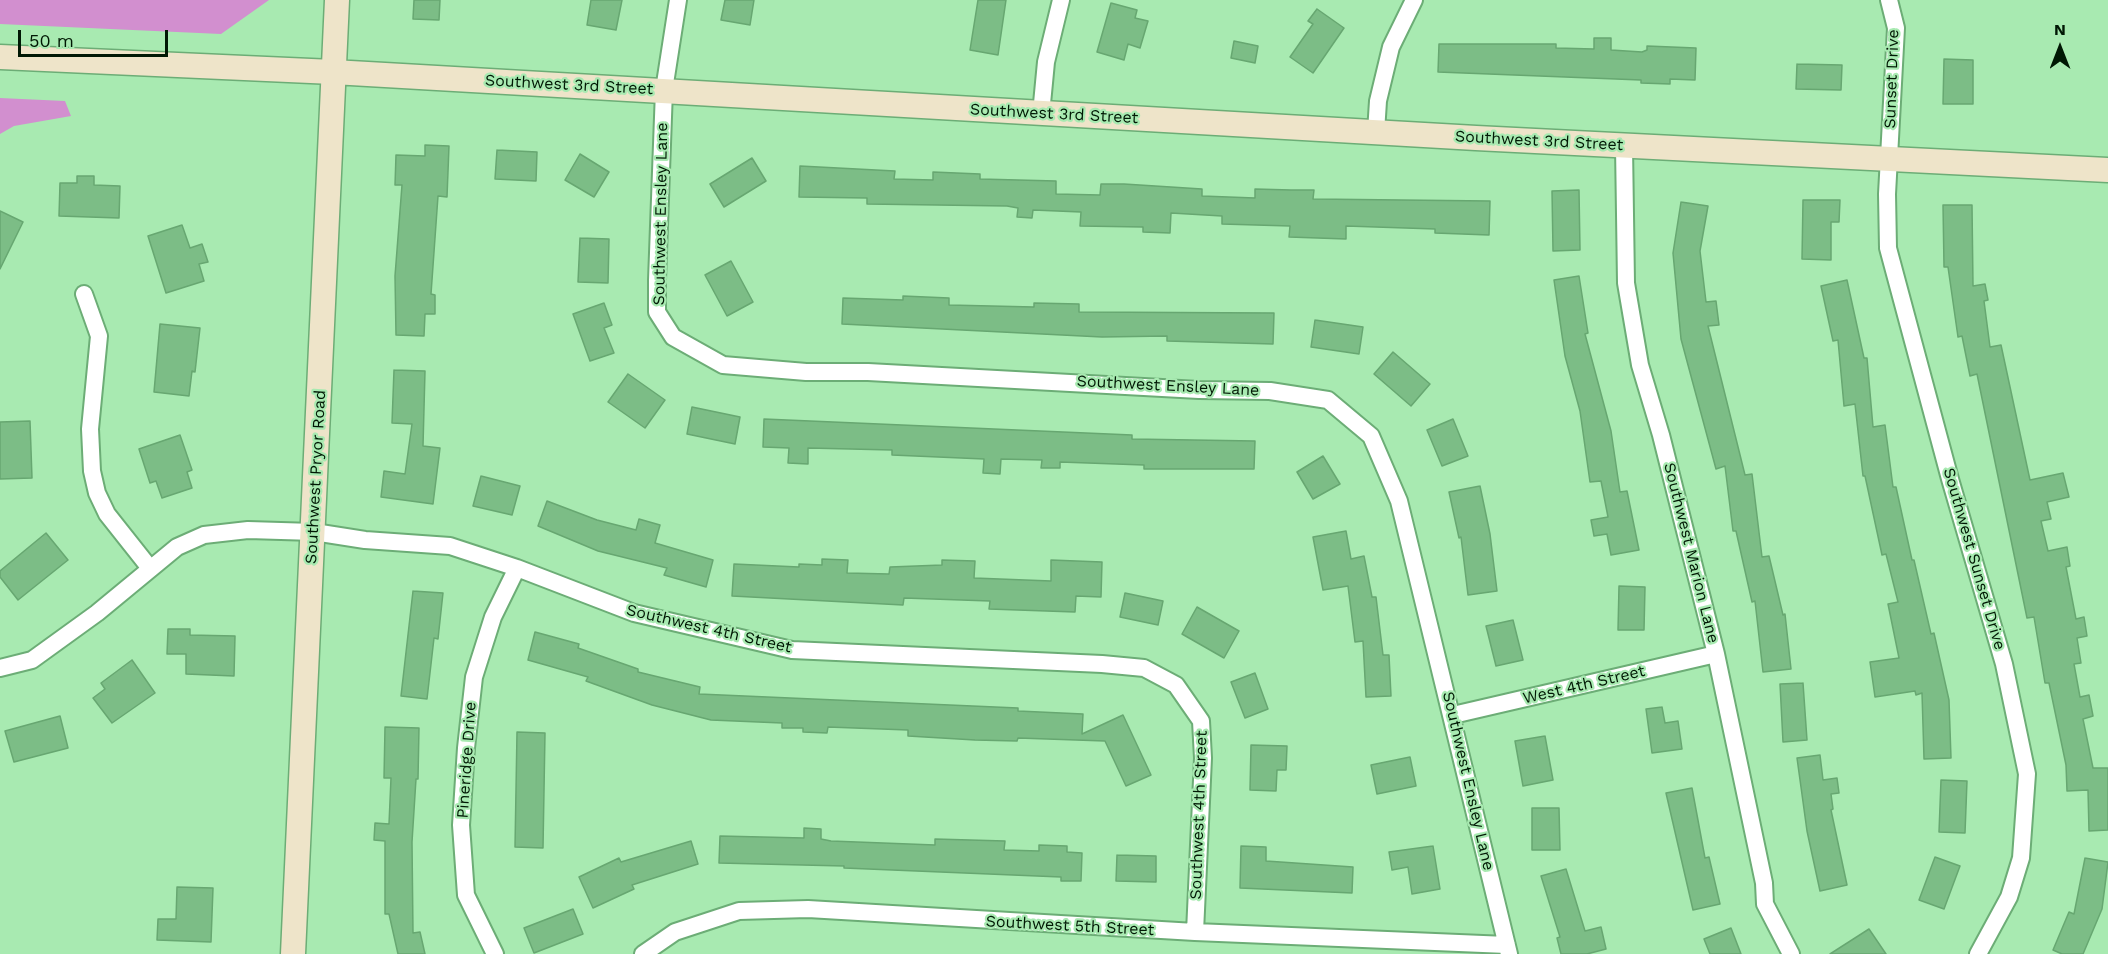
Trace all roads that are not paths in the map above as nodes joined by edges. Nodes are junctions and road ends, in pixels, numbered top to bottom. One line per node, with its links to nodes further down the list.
1 (337, 0): 7 (main road, Southwest Pryor Road)
2 (678, 0): 8 (street, Southwest Ensley Lane)
3 (1061, 0): 9 (street)
4 (1414, 0): 10 (street)
5 (1889, 0): 12 (street, Sunset Drive)
6 (0, 57): 7 (main road, Southwest 3rd Street)
7 (333, 72): 8 (main road, Southwest 3rd Street); 15 (main road, Southwest Pryor Road)
8 (664, 90): 9 (main road, Southwest 3rd Street); 20 (street, Southwest Ensley Lane)
9 (1041, 114): 10 (main road, Southwest 3rd Street)
10 (1376, 132): 11 (main road, Southwest 3rd Street)
11 (1624, 146): 12 (main road, Southwest 3rd Street); 18 (street, Southwest Marion Lane)
12 (1889, 159): 13 (main road, Southwest 3rd Street); 27 (street, Southwest Sunset Drive)
13 (2108, 170)
14 (84, 294): 16 (street)
15 (314, 532): 16 (street, Southwest 4th Street); 17 (street, Southwest 4th Street); 23 (main road, Southwest Pryor Road)
16 (149, 567): 19 (street, Southwest 4th Street)
17 (517, 568): 21 (street, Southwest 4th Street); 24 (street, Pineridge Drive)
18 (1716, 654): 20 (street, West 4th Street); 26 (street, Southwest Marion Lane)
19 (0, 668)
20 (1453, 716): 22 (street, Southwest Ensley Lane)
21 (1195, 932): 22 (street, Southwest 5th Street); 25 (street, Southwest 5th Street)
22 (1508, 950)
23 (293, 954)
24 (495, 954)
25 (643, 954)
26 (1791, 954)
27 (1978, 954)

